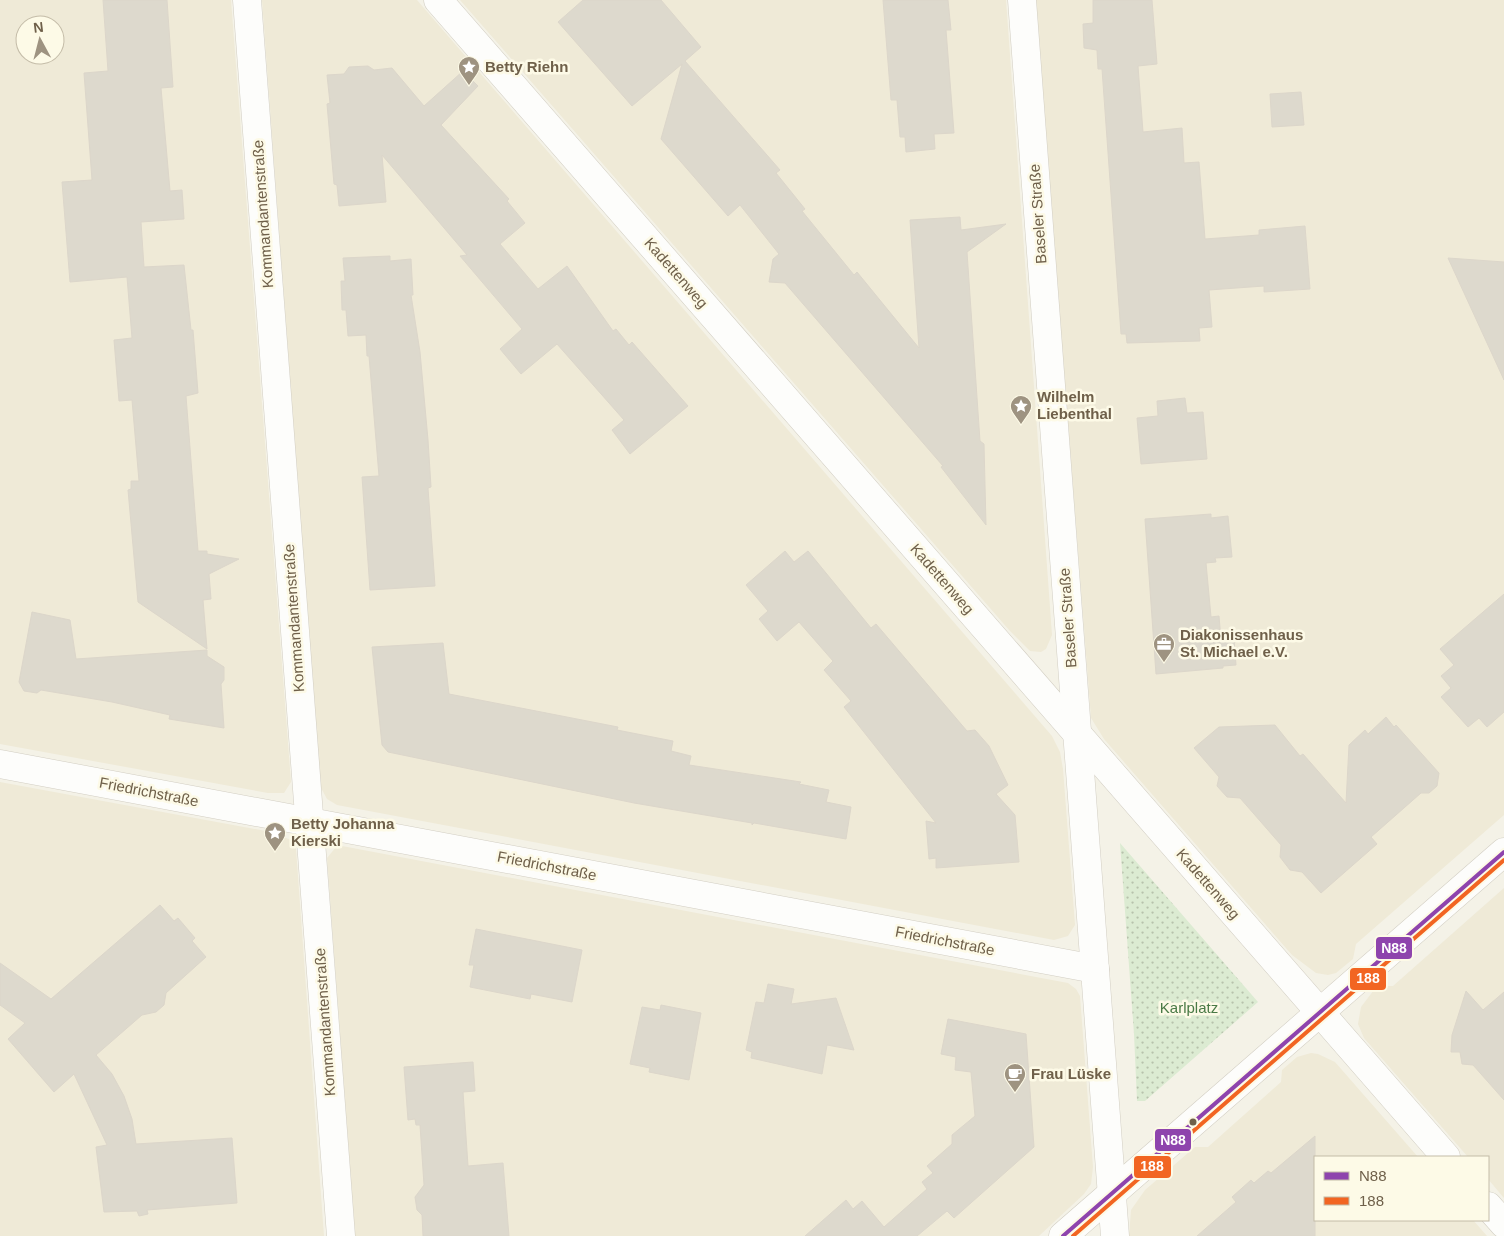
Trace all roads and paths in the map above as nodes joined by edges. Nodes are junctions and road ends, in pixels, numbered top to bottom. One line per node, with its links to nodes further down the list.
1 (247, 0): 6 (street, Kommandantenstraße)
2 (438, 0): 4 (street, Kadettenweg)
3 (1022, 0): 4 (street, Baseler Straße)
4 (1077, 733): 8 (street, Baseler Straße); 9 (street, Kadettenweg)
5 (0, 764): 6 (street, Friedrichstraße)
6 (309, 822): 8 (street, Friedrichstraße); 14 (street, Kommandantenstraße)
7 (1504, 852): 9 (street)
8 (1095, 969): 11 (street, Baseler Straße)
9 (1320, 1012): 10 (street, Kadettenweg); 11 (street)
10 (1445, 1156)
11 (1112, 1193): 15 (street); 16 (street, Baseler Straße)
12 (1489, 1207): 13 (street)
13 (1504, 1224)
14 (341, 1236)
15 (1063, 1236)
16 (1115, 1236)

